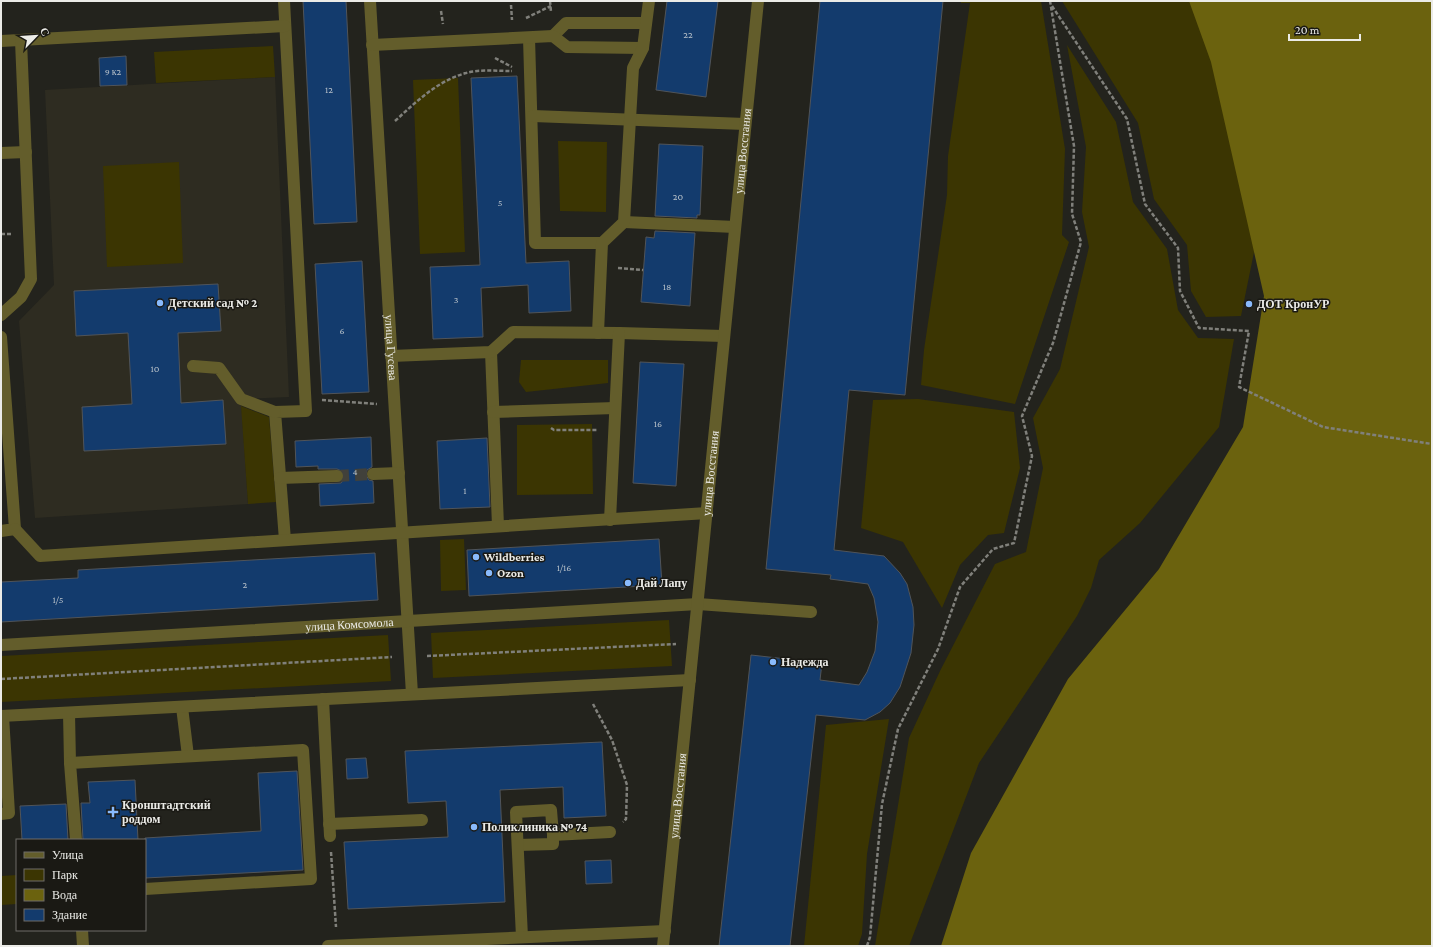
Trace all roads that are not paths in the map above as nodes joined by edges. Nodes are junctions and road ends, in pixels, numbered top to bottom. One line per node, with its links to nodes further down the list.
1 (284, 1): 6 (street)
2 (370, 1): 11 (street, улица Гусева)
3 (649, 1): 5 (street)
4 (758, 1): 15 (street, улица Восстания)
5 (646, 23): 7 (street); 12 (street)
6 (285, 26): 9 (street); 30 (street)
7 (553, 36): 8 (street); 12 (street)
8 (529, 38): 11 (street); 13 (street)
9 (21, 41): 10 (street); 16 (street)
10 (1, 42)
11 (372, 45): 27 (street, улица Гусева)
12 (643, 48): 14 (street)
13 (533, 116): 14 (street); 20 (street)
14 (630, 119): 15 (street); 18 (street)
15 (745, 124): 19 (street, улица Восстания)
16 (26, 152): 17 (street); 21 (street)
17 (1, 153)
18 (624, 222): 19 (street); 20 (street)
19 (735, 227): 24 (street, улица Восстания)
20 (602, 243): 22 (street)
21 (1, 315)
22 (598, 333): 23 (street); 26 (street)
23 (619, 333): 24 (street); 29 (street)
24 (724, 336): 36 (street, улица Восстания)
25 (1, 337): 39 (street)
26 (491, 352): 27 (street); 31 (street)
27 (391, 356): 32 (street, улица Гусева)
28 (193, 366): 30 (street)
29 (615, 408): 31 (street); 37 (street)
30 (275, 412): 35 (street)
31 (493, 412): 38 (street)
32 (398, 473): 33 (street); 41 (street, улица Гусева)
33 (373, 474)
34 (337, 476): 35 (street)
35 (280, 478): 42 (street)
36 (707, 513): 37 (street); 43 (street, улица Восстания)
37 (610, 520): 38 (street)
38 (498, 526): 41 (street)
39 (15, 529): 40 (street); 42 (street)
40 (1, 530)
41 (402, 533): 42 (street); 45 (street, улица Гусева)
42 (285, 540)
43 (698, 604): 44 (street, улица Комсомола); 45 (street, улица Комсомола); 47 (street, улица Восстания)
44 (811, 612)
45 (408, 621): 46 (street, улица Комсомола); 48 (street, улица Гусева)
46 (1, 645)
47 (690, 680): 48 (street); 65 (street, улица Восстания)
48 (412, 694): 49 (street)
49 (323, 699): 50 (street); 57 (street)
50 (182, 707): 51 (street); 53 (street)
51 (69, 713): 52 (street); 54 (street)
52 (2, 716): 55 (street)
53 (188, 756): 54 (street); 63 (street)
54 (70, 763): 61 (street)
55 (1, 814)
56 (422, 820): 57 (street)
57 (329, 824): 60 (street)
58 (614, 829): 59 (street)
59 (552, 835): 62 (street); 62 (street)
60 (330, 836)
61 (76, 839)
62 (518, 846): 66 (street)
63 (146, 889)
64 (82, 931): 67 (street)
65 (665, 931): 66 (street); 70 (street, улица Восстания)
66 (522, 937): 69 (street)
67 (83, 946)
68 (328, 946): 69 (street)
69 (337, 946)
70 (663, 946)

